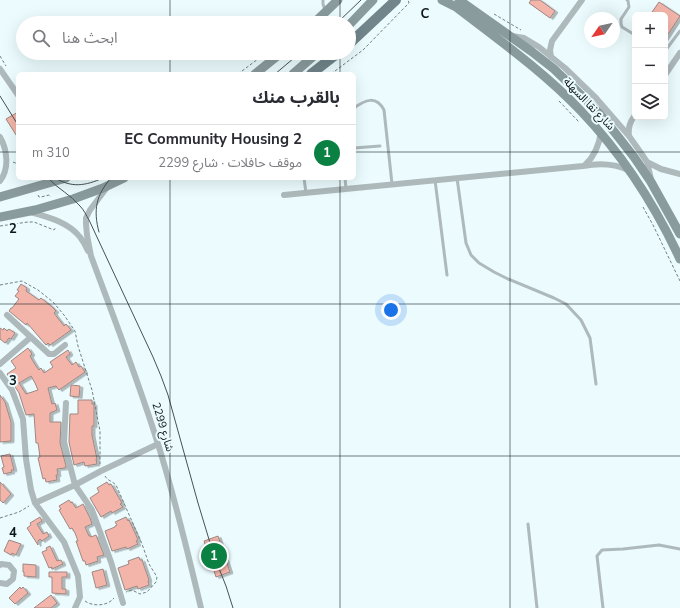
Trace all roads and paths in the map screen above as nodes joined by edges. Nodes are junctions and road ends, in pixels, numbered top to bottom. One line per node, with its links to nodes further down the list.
1 (323, 0): 12 (lane)
2 (338, 0): 12 (street)
3 (374, 0): 13 (street)
4 (378, 0): 13 (street)
5 (396, 0): 19 (main road)
6 (408, 0): 24 (path)
7 (442, 0): 11 (street, شارع نقا السهلة)
8 (447, 0): 11 (street)
9 (582, 0): 20 (street)
10 (629, 0): 17 (lane)
11 (457, 3): 18 (street, شارع نقا السهلة); 45 (street, شارع نقا السهلة)
12 (326, 12): 14 (street)
13 (360, 13): 15 (street)
14 (322, 16)
15 (356, 17)
16 (680, 31): 22 (lane)
17 (632, 33)
18 (507, 34): 21 (street, شارع نقا السهلة); 61 (street, شارع نقا السهلة)
19 (356, 37)
20 (552, 41): 21 (street); 25 (street)
21 (539, 47): 25 (street, شارع نقا السهلة)
22 (668, 48)
23 (680, 53): 32 (street)
24 (356, 55)
25 (551, 57): 43 (street, شارع نقا السهلة)
26 (257, 60): 33 (path)
27 (272, 60): 34 (street)
28 (309, 60): 35 (street)
29 (329, 60): 36 (main road)
30 (350, 60): 37 (path)
31 (0, 69): 38 (street)
32 (668, 71)
33 (241, 72)
34 (257, 72)
35 (295, 72)
36 (314, 72)
37 (334, 72)
38 (16, 92)
39 (556, 98): 44 (path)
40 (356, 106): 62 (lane)
41 (632, 119): 43 (street)
42 (632, 120): 46 (street)
43 (618, 122): 46 (street, شارع نقا السهلة)
44 (583, 126)
45 (601, 132): 51 (street); 52 (street, شارع نقا السهلة)
46 (629, 136): 50 (street, شارع نقا السهلة)
47 (0, 137): 60 (street)
48 (380, 146): 49 (lane)
49 (356, 148)
50 (646, 162): 53 (street); 61 (street, شارع نقا السهلة)
51 (583, 166): 52 (street); 54 (street)
52 (629, 170): 73 (street, شارع نقا السهلة)
53 (678, 174)
54 (457, 178): 59 (street); 82 (lane)
55 (59, 180): 67 (street)
56 (120, 180): 63 (street)
57 (304, 180): 65 (lane)
58 (345, 180): 64 (lane)
59 (435, 180): 62 (street); 74 (lane)
60 (0, 181)
61 (651, 182): 71 (street, شارع نقا السهلة)
62 (392, 184): 64 (street)
63 (108, 186): 69 (street); 72 (street, شارع 2299)
64 (346, 189): 65 (street)
65 (306, 192): 66 (street)
66 (284, 195)
67 (0, 197)
68 (641, 204): 75 (path)
69 (26, 212): 70 (street); 72 (street, شارع 2299)
70 (0, 217)
71 (680, 234)
72 (91, 256): 84 (street, شارع 2299)
73 (680, 259)
74 (448, 276)
75 (680, 281)
76 (0, 285): 85 (path)
77 (7, 315): 78 (street)
78 (31, 337): 79 (street); 80 (street)
79 (65, 345)
80 (0, 364)
81 (0, 373): 87 (street)
82 (596, 384)
83 (66, 403): 86 (street)
84 (158, 444): 85 (street); 97 (street, شارع 2299)
85 (101, 471): 86 (street); 93 (path)
86 (75, 485): 87 (street); 93 (street)
87 (35, 503): 88 (path); 94 (street)
88 (0, 518)
89 (528, 524): 98 (lane)
90 (680, 549): 99 (lane)
91 (0, 565): 92 (street)
92 (0, 583)
93 (120, 595): 94 (path); 95 (street)
94 (80, 597): 96 (street)
95 (123, 603)
96 (75, 608)
97 (201, 608)
98 (537, 608)
99 (603, 608)

